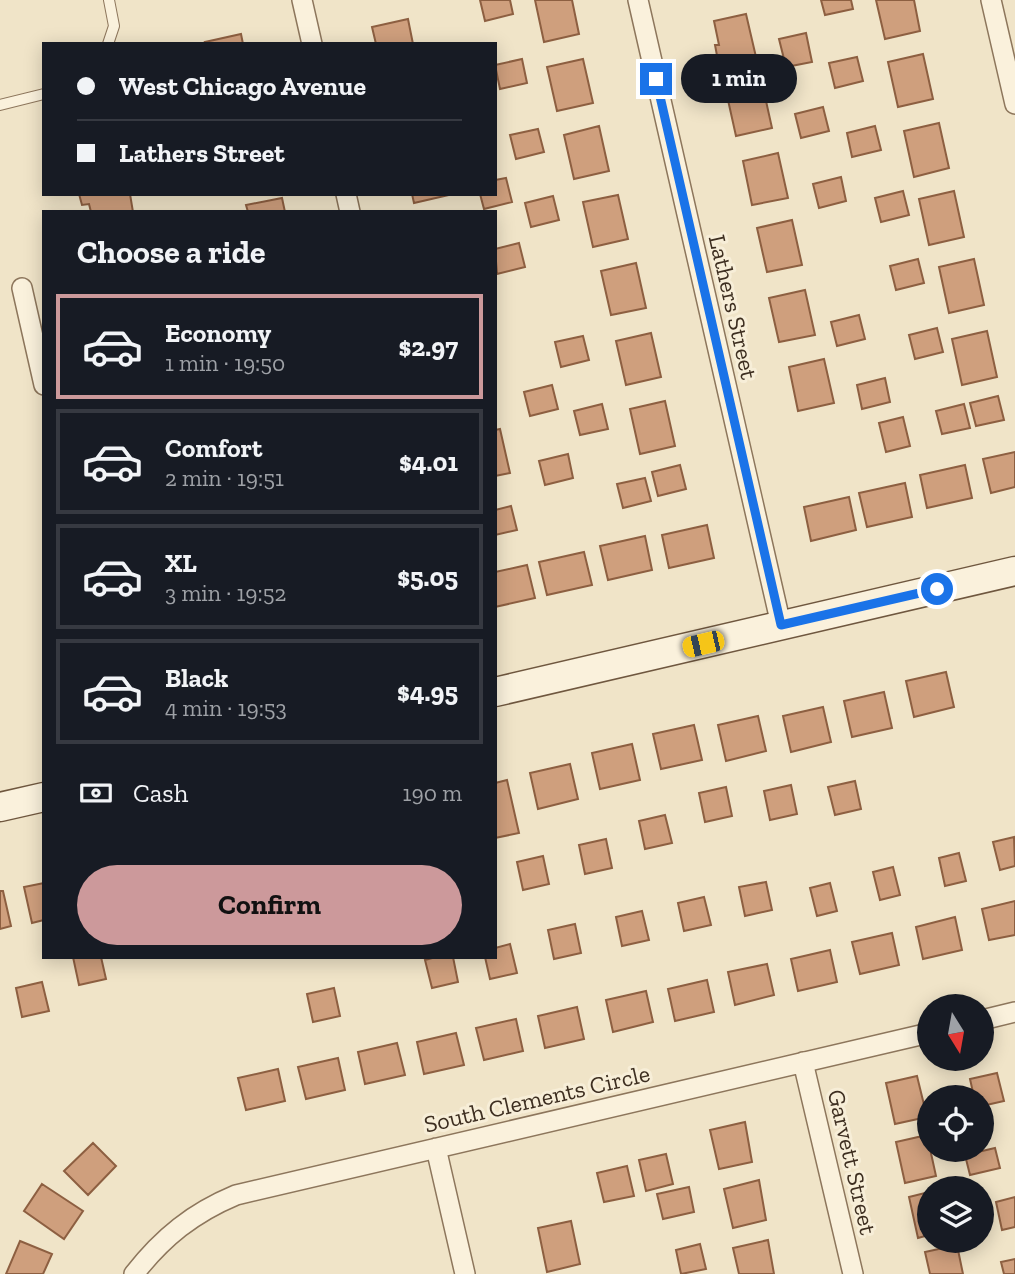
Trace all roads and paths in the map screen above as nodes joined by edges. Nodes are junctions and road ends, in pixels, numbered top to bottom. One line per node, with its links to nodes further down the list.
1 (109, 0): 5 (lane)
2 (302, 0): 6 (street)
3 (638, 0): 13 (street, Lathers Street)
4 (991, 0): 8 (street)
5 (109, 42)
6 (312, 42)
7 (42, 94): 9 (lane)
8 (1015, 104)
9 (0, 105)
10 (22, 288): 11 (street)
11 (42, 376)
12 (1015, 571): 13 (street)
13 (781, 625): 14 (street)
14 (497, 692)
15 (42, 797): 16 (street)
16 (0, 807)
17 (1015, 1012): 18 (street)
18 (994, 1017)
19 (917, 1035): 20 (street, South Clements Circle)
20 (803, 1062): 21 (street, South Clements Circle); 24 (street, Garvett Street)
21 (436, 1148): 22 (street, South Clements Circle); 23 (street)
22 (134, 1274)
23 (465, 1274)
24 (853, 1274)

